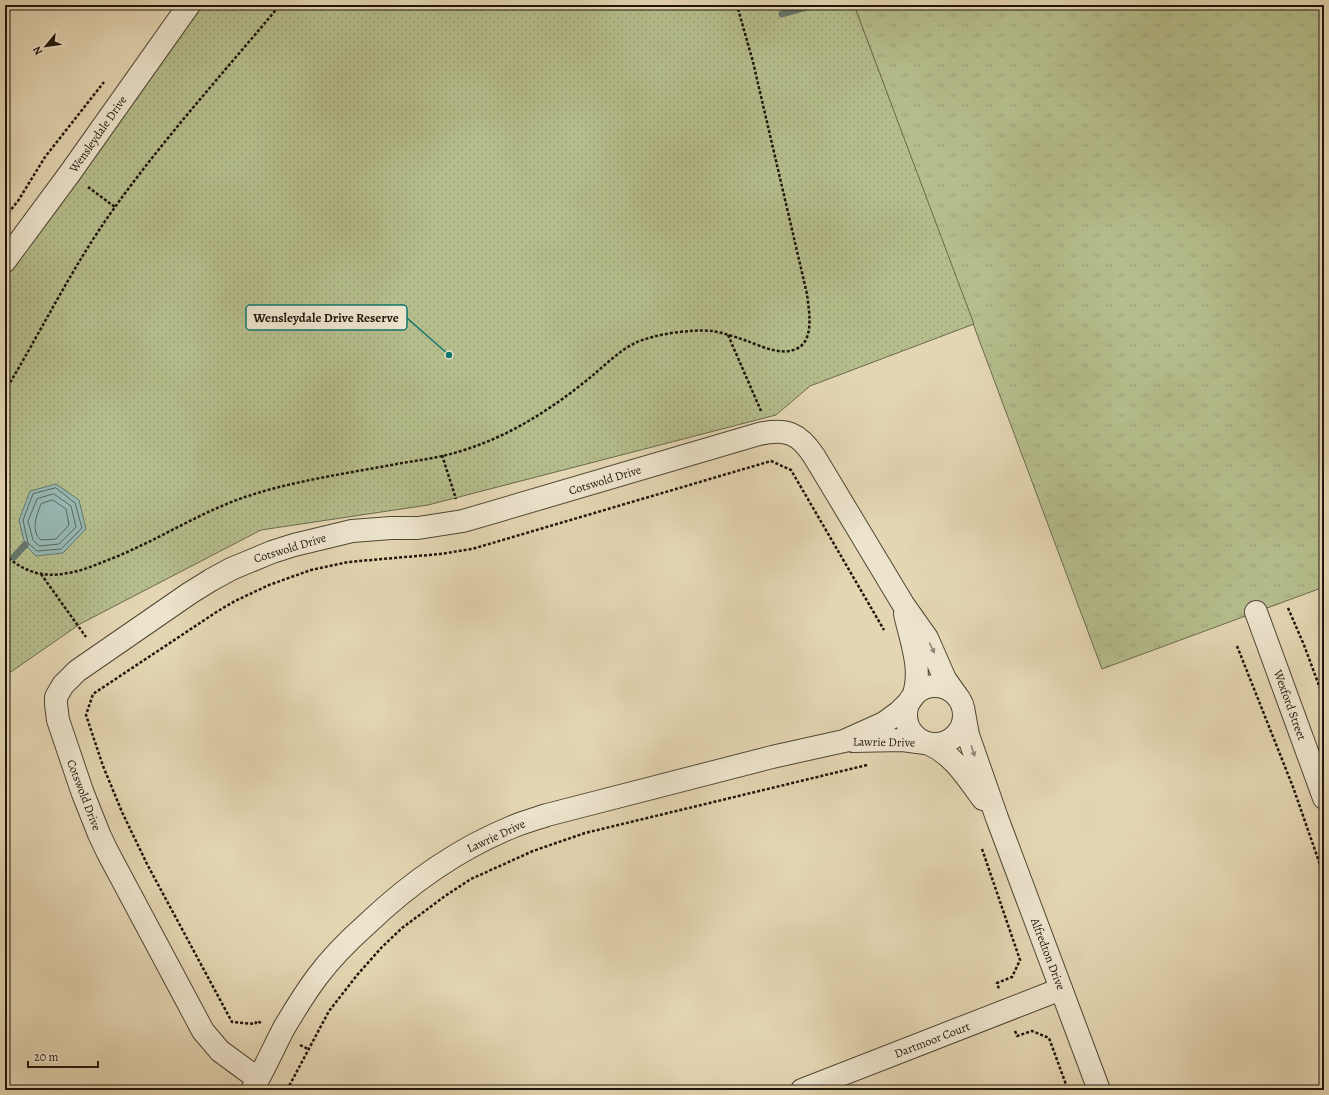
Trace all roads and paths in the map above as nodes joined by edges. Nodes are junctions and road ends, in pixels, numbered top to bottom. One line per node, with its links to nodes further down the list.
1 (189, 5): 6 (street, Wensleydale Drive)
2 (280, 5): 8 (path)
3 (737, 5): 7 (path)
4 (108, 77): 5 (path)
5 (5, 217)
6 (5, 261)
7 (728, 334): 9 (path); 10 (path)
8 (5, 391)
9 (771, 432): 11 (street, Cotswold Drive); 14 (street, Cotswold Drive)
10 (442, 455): 11 (path); 13 (path)
11 (463, 521): 19 (street, Cotswold Drive)
12 (6, 556): 13 (path)
13 (41, 573): 19 (path)
14 (903, 604): 20 (street, Cotswold Drive); 22 (street, Cotswold Drive, one-way to 22)
15 (1288, 608): 21 (path)
16 (1256, 612): 26 (street, Wexford Street)
17 (885, 632): 32 (path)
18 (1237, 646): 29 (path)
19 (99, 656): 34 (street, Cotswold Drive)
20 (912, 699): 22 (street); 23 (street, Lawrie Drive); 24 (street)
21 (1324, 699)
22 (961, 704): 24 (street); 27 (street, Alfredton Drive, one-way to 27)
23 (844, 741): 24 (street, Lawrie Drive); 32 (street, Lawrie Drive)
24 (927, 743): 27 (street, Alfredton Drive)
25 (872, 764): 33 (path)
26 (1324, 798)
27 (997, 818): 30 (street, Alfredton Drive)
28 (980, 844): 31 (path)
29 (1324, 876)
30 (1061, 989): 31 (street, Dartmoor Court); 38 (street, Alfredton Drive)
31 (1007, 1010): 36 (street, Dartmoor Court); 37 (path)
32 (281, 1034): 33 (path); 34 (street, Lawrie Drive)
33 (308, 1050): 35 (path)
34 (255, 1085)
35 (287, 1090)
36 (802, 1090)
37 (1068, 1090)
38 (1099, 1090)

